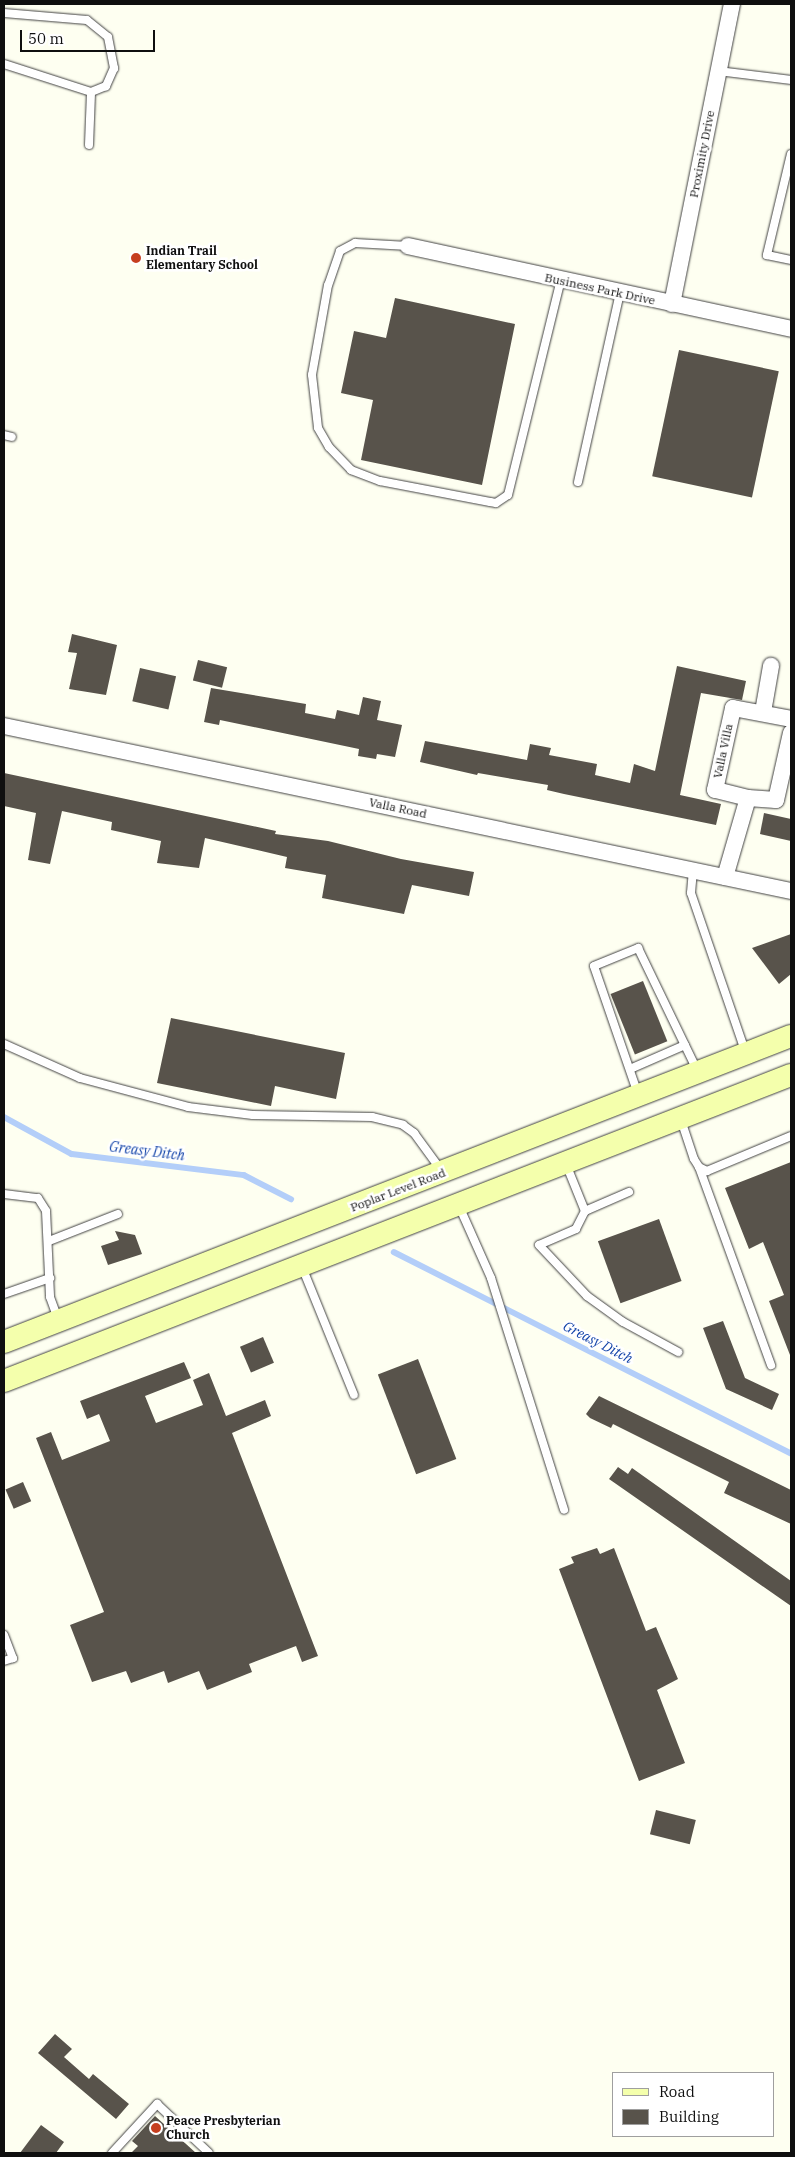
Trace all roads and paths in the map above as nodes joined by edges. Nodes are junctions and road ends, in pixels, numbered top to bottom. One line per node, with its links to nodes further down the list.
1 (732, 4): 4 (street, Proximity Drive)
2 (4, 12): 6 (lane)
3 (4, 64): 6 (lane)
4 (718, 71): 5 (lane); 13 (street, Proximity Drive)
5 (791, 80)
6 (91, 92): 7 (lane)
7 (89, 146)
8 (791, 154): 10 (lane)
9 (408, 246): 11 (street, Business Park Drive); 11 (lane)
10 (791, 260)
11 (561, 280): 12 (street, Business Park Drive)
12 (620, 293): 13 (street, Business Park Drive); 17 (lane)
13 (672, 304): 14 (street, Business Park Drive)
14 (791, 329)
15 (4, 435): 16 (lane)
16 (12, 437)
17 (578, 482)
18 (771, 666): 19 (street)
19 (763, 712): 20 (street, Valla Villa); 23 (street, Valla Villa)
20 (791, 719)
21 (4, 726): 24 (street, Valla Road)
22 (791, 733): 23 (street, Valla Villa)
23 (748, 798): 25 (street)
24 (693, 870): 25 (street, Valla Road); 30 (lane)
25 (725, 877): 26 (street, Valla Road)
26 (791, 891)
27 (791, 1036): 30 (main road, Poplar Level Road)
28 (4, 1044): 39 (lane)
29 (685, 1045): 31 (lane); 31 (lane); 32 (lane)
30 (746, 1053): 32 (main road, Poplar Level Road)
31 (630, 1069): 34 (lane)
32 (698, 1072): 34 (main road, Poplar Level Road)
33 (791, 1075): 35 (main road)
34 (639, 1096): 39 (main road, Poplar Level Road)
35 (680, 1118): 37 (main road); 38 (lane)
36 (791, 1136): 38 (lane)
37 (565, 1163): 42 (main road); 43 (lane)
38 (699, 1167): 52 (lane)
39 (442, 1172): 49 (main road, Poplar Level Road)
40 (629, 1192): 43 (lane)
41 (4, 1194): 45 (lane)
42 (458, 1204): 46 (main road); 55 (lane)
43 (584, 1211): 51 (lane)
44 (118, 1214): 45 (lane)
45 (50, 1241): 47 (lane)
46 (301, 1265): 53 (main road); 54 (lane)
47 (50, 1278): 48 (lane); 49 (lane)
48 (4, 1294)
49 (59, 1321): 50 (main road, Poplar Level Road)
50 (4, 1342)
51 (678, 1352)
52 (770, 1364)
53 (4, 1381)
54 (354, 1395)
55 (564, 1510)
56 (4, 1634): 57 (lane)
57 (4, 1661)
58 (112, 2153): 59 (lane)
59 (208, 2153)

